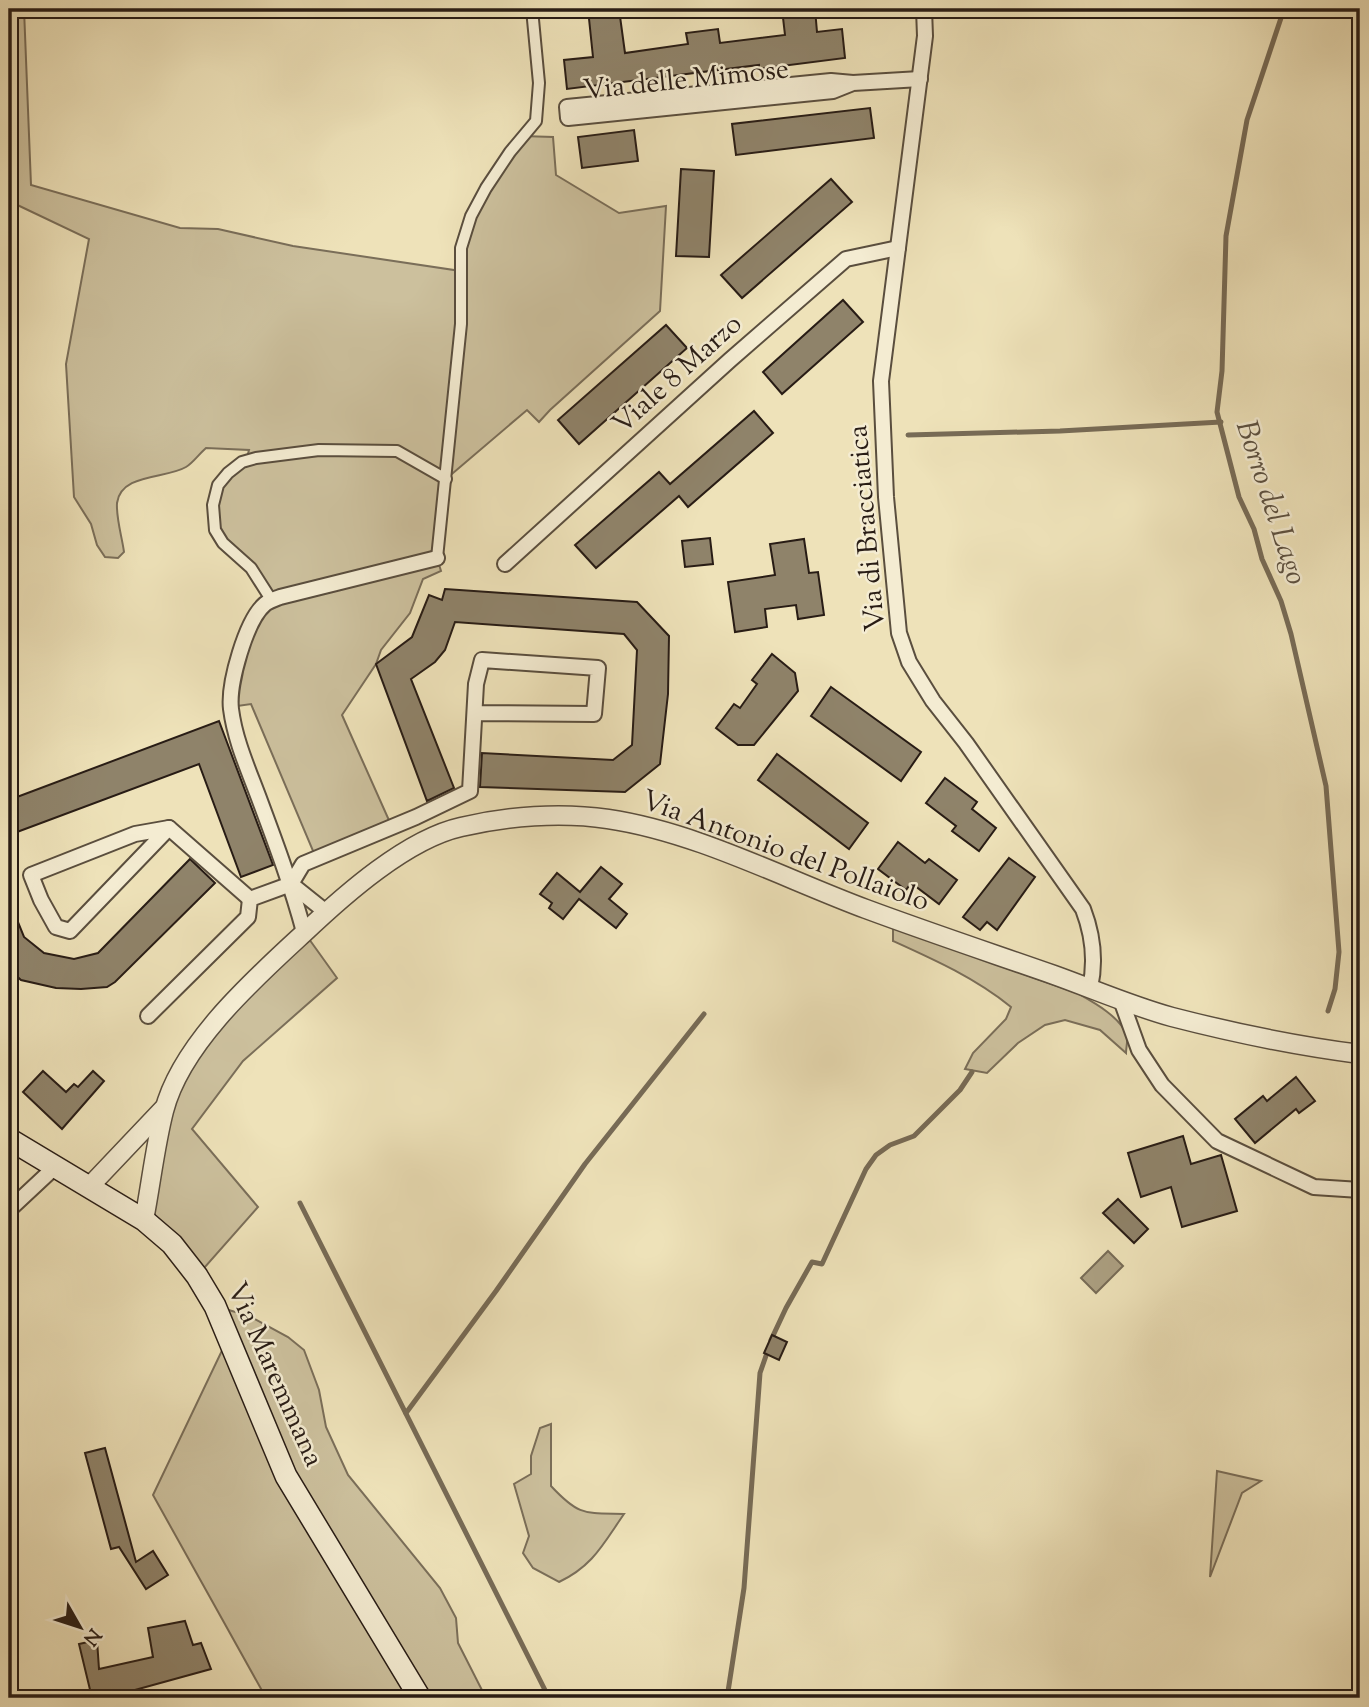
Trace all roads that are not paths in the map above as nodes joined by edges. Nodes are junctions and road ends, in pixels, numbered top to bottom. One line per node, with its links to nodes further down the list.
1 (532, 9): 6 (street)
2 (924, 9): 3 (street, Via di Bracciatica)
3 (920, 79): 4 (street, Via delle Mimose); 5 (street, Via di Bracciatica)
4 (853, 83): 4 (street, Via delle Mimose)
5 (898, 248): 8 (street, Viale 8 Marzo); 16 (street, Via di Bracciatica)
6 (446, 479): 7 (street); 9 (street)
7 (437, 558): 9 (street)
8 (505, 565)
9 (272, 601): 12 (street)
10 (476, 713): 10 (street); 12 (street)
11 (169, 828): 11 (street); 13 (street)
12 (291, 884): 13 (street); 14 (street); 15 (street)
13 (250, 899): 18 (street)
14 (326, 912): 15 (street, Via Antonio del Pollaiolo); 16 (street, Via Antonio del Pollaiolo)
15 (304, 932): 20 (street, Via Antonio del Pollaiolo)
16 (1090, 988): 17 (street, Via Antonio del Pollaiolo)
17 (1121, 1000): 19 (street, Via Antonio del Pollaiolo); 24 (street)
18 (148, 1016)
19 (1360, 1054)
20 (164, 1108): 23 (street, Via Antonio del Pollaiolo); 26 (street, Via Antonio del Pollaiolo)
21 (9, 1139): 22 (main road, Via Maremmana)
22 (55, 1167): 23 (main road, Via Maremmana); 25 (street)
23 (90, 1186): 26 (main road, Via Maremmana)
24 (1360, 1190)
25 (9, 1210)
26 (144, 1220): 27 (main road, Via Maremmana)
27 (420, 1698)

